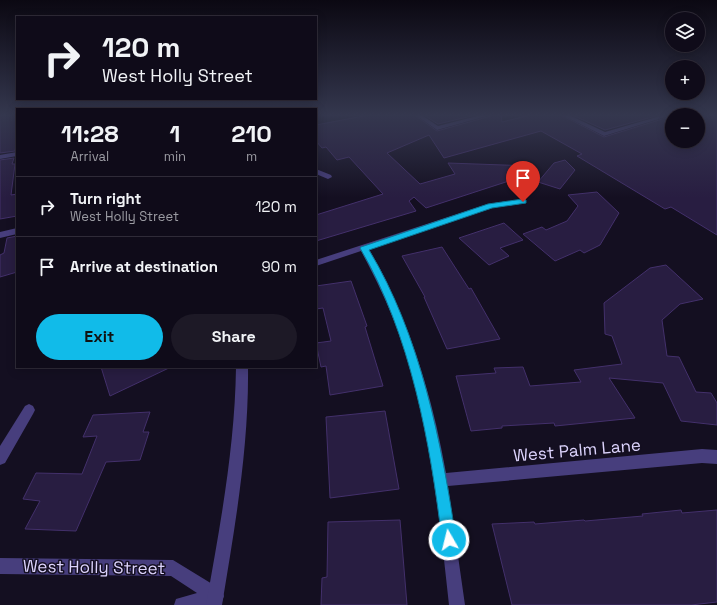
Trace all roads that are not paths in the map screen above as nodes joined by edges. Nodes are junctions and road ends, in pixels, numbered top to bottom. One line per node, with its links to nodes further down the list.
1 (16, 154): 2 (street)
2 (0, 157)
3 (317, 172): 4 (street)
4 (328, 177)
5 (523, 202): 8 (street)
6 (16, 231): 7 (street)
7 (0, 235)
8 (364, 248): 9 (street); 14 (street)
9 (317, 264)
10 (242, 368): 16 (street)
11 (29, 410): 13 (street)
12 (717, 457): 14 (street, West Palm Lane)
13 (0, 458)
14 (441, 480): 18 (street)
15 (0, 566): 16 (street, West Holly Street)
16 (215, 601): 17 (street)
17 (182, 605)
18 (457, 605)

